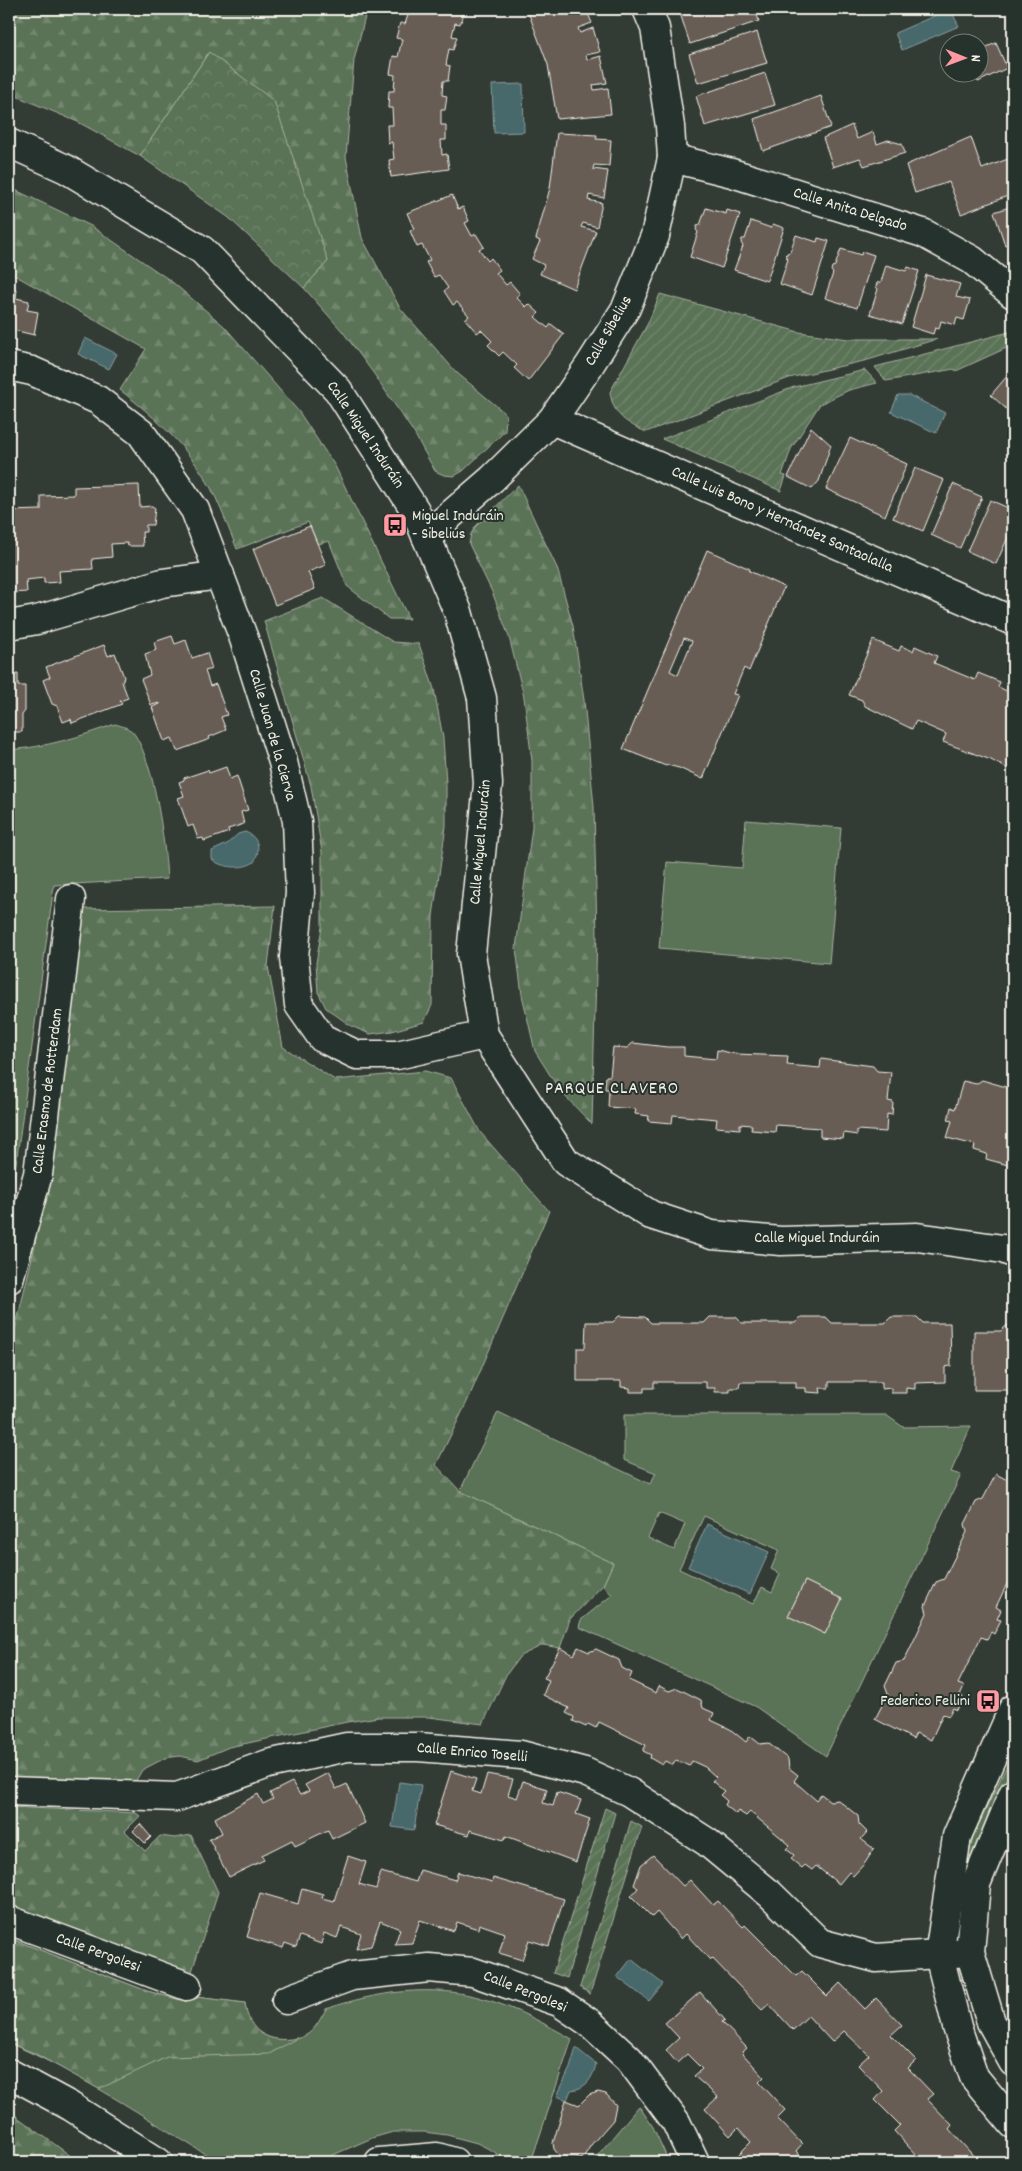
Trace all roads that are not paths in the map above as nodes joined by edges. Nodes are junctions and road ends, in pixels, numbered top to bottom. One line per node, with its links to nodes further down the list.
1 (647, 9): 3 (street, Calle Sibelius)
2 (9, 143): 7 (street, Calle Miguel Induráin)
3 (672, 158): 4 (street, Calle Anita Delgado); 6 (street, Calle Sibelius)
4 (1013, 294)
5 (9, 366): 8 (street, Calle Juan de la Cierva)
6 (552, 420): 7 (street, Calle Sibelius); 9 (street, Calle Luis Bono y Hernández Santaolalla)
7 (426, 536): 12 (street, Calle Miguel Induráin)
8 (220, 575): 10 (street); 12 (street, Calle Juan de la Cierva)
9 (1013, 621)
10 (9, 625)
11 (71, 899): 14 (street, Calle Erasmo de Rotterdam)
12 (484, 1035): 13 (street, Calle Miguel Induráin)
13 (1013, 1253)
14 (9, 1279)
15 (1013, 1709): 20 (street)
16 (9, 1791): 20 (street, Calle Enrico Toselli)
17 (1013, 1794): 19 (street)
18 (9, 1920): 21 (street, Calle Pergolesi)
19 (970, 1952): 20 (street, Calle Enrico Toselli); 23 (street)
20 (939, 1955): 25 (street)
21 (186, 1986)
22 (286, 2000): 29 (street, Calle Pergolesi)
23 (1013, 2062)
24 (9, 2073): 26 (street)
25 (1013, 2124)
26 (158, 2162)
27 (379, 2162): 28 (street)
28 (454, 2162)
29 (695, 2162)

